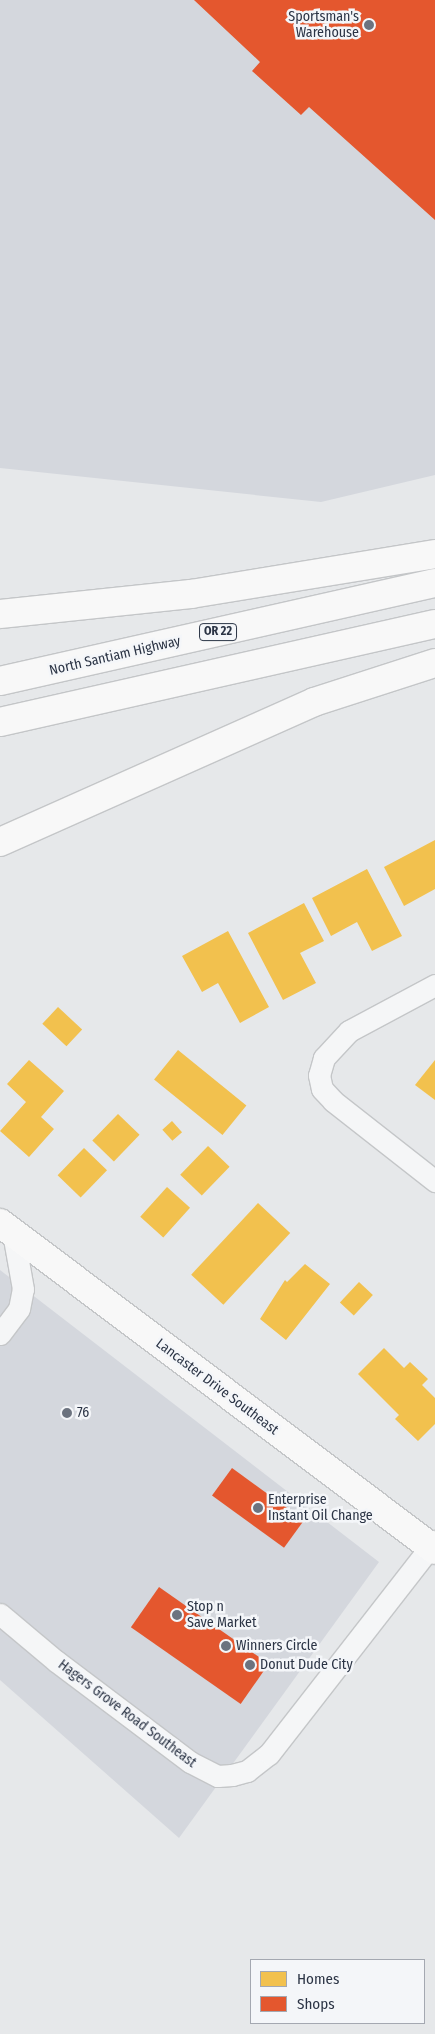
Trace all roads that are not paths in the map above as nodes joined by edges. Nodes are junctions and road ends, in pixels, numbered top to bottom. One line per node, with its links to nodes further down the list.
1 (435, 554): 3 (main road)
2 (435, 583): 6 (main road, North Santiam Highway / OR 22)
3 (0, 614)
4 (435, 624): 7 (main road)
5 (435, 663): 8 (main road)
6 (0, 681)
7 (0, 722)
8 (0, 842)
9 (435, 985): 10 (street)
10 (435, 1181)
11 (7, 1228): 12 (street); 13 (main road, Lancaster Drive Southeast)
12 (0, 1334)
13 (433, 1546): 14 (street, Hagers Grove Road Southeast)
14 (0, 1614)

